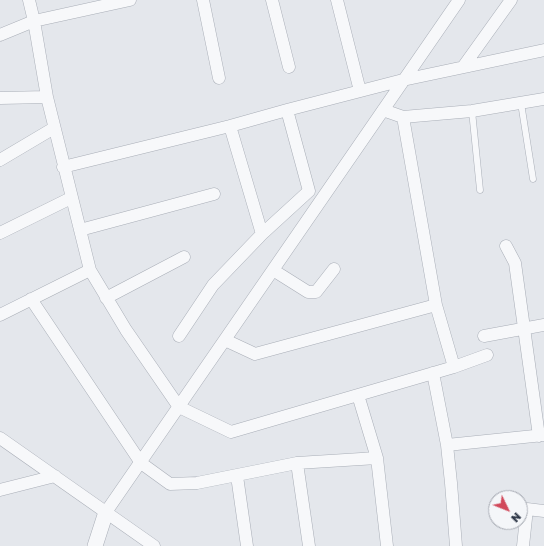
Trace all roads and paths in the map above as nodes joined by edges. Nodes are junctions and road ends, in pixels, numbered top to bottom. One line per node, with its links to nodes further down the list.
1 (28, 0): 8 (street)
2 (203, 0): 13 (street)
3 (272, 0): 11 (street)
4 (337, 0): 15 (street)
5 (459, 0): 14 (street)
6 (511, 0): 12 (street)
7 (123, 1): 8 (street)
8 (34, 21): 9 (street); 16 (street)
9 (0, 36)
10 (544, 50): 12 (street)
11 (289, 67)
12 (463, 67): 14 (street)
13 (219, 78)
14 (403, 80): 15 (street); 21 (street)
15 (360, 91): 20 (street)
16 (47, 97): 17 (street); 25 (street)
17 (0, 98)
18 (544, 99): 19 (street)
19 (521, 103): 22 (street); 28 (lane)
20 (287, 110): 24 (street); 34 (street)
21 (383, 110): 23 (street); 39 (street)
22 (472, 111): 23 (street); 29 (lane)
23 (402, 117): 42 (street)
24 (230, 126): 27 (street); 34 (street)
25 (54, 128): 26 (street); 27 (street)
26 (0, 160)
27 (63, 167): 31 (street)
28 (533, 179)
29 (480, 190)
30 (214, 194): 32 (street)
31 (71, 198): 32 (street); 33 (street)
32 (80, 230): 38 (street)
33 (0, 233)
34 (262, 234): 46 (street)
35 (506, 246): 45 (street)
36 (184, 256): 40 (street)
37 (334, 269): 39 (street)
38 (90, 270): 40 (street); 41 (street)
39 (273, 270): 48 (street)
40 (106, 298): 53 (street)
41 (31, 299): 43 (street); 58 (street)
42 (436, 305): 48 (street); 50 (street)
43 (0, 314)
44 (544, 325): 45 (street)
45 (525, 329): 47 (street); 54 (street)
46 (179, 336)
47 (484, 336)
48 (225, 340): 53 (street)
49 (487, 355): 50 (street)
50 (454, 367): 51 (street)
51 (433, 373): 52 (street); 56 (street)
52 (358, 395): 53 (street); 57 (street)
53 (179, 407): 58 (street)
54 (542, 435): 56 (street)
55 (0, 438): 60 (street)
56 (446, 445): 70 (street)
57 (377, 458): 59 (street); 69 (street)
58 (140, 463): 61 (street); 64 (street)
59 (297, 464): 61 (street); 68 (street)
60 (55, 476): 62 (street); 64 (street)
61 (237, 476): 67 (street)
62 (0, 490)
63 (544, 511): 71 (street)
64 (106, 512): 65 (street); 66 (street)
65 (95, 546)
66 (154, 546)
67 (247, 546)
68 (309, 546)
69 (387, 546)
70 (456, 546)
71 (523, 546)

